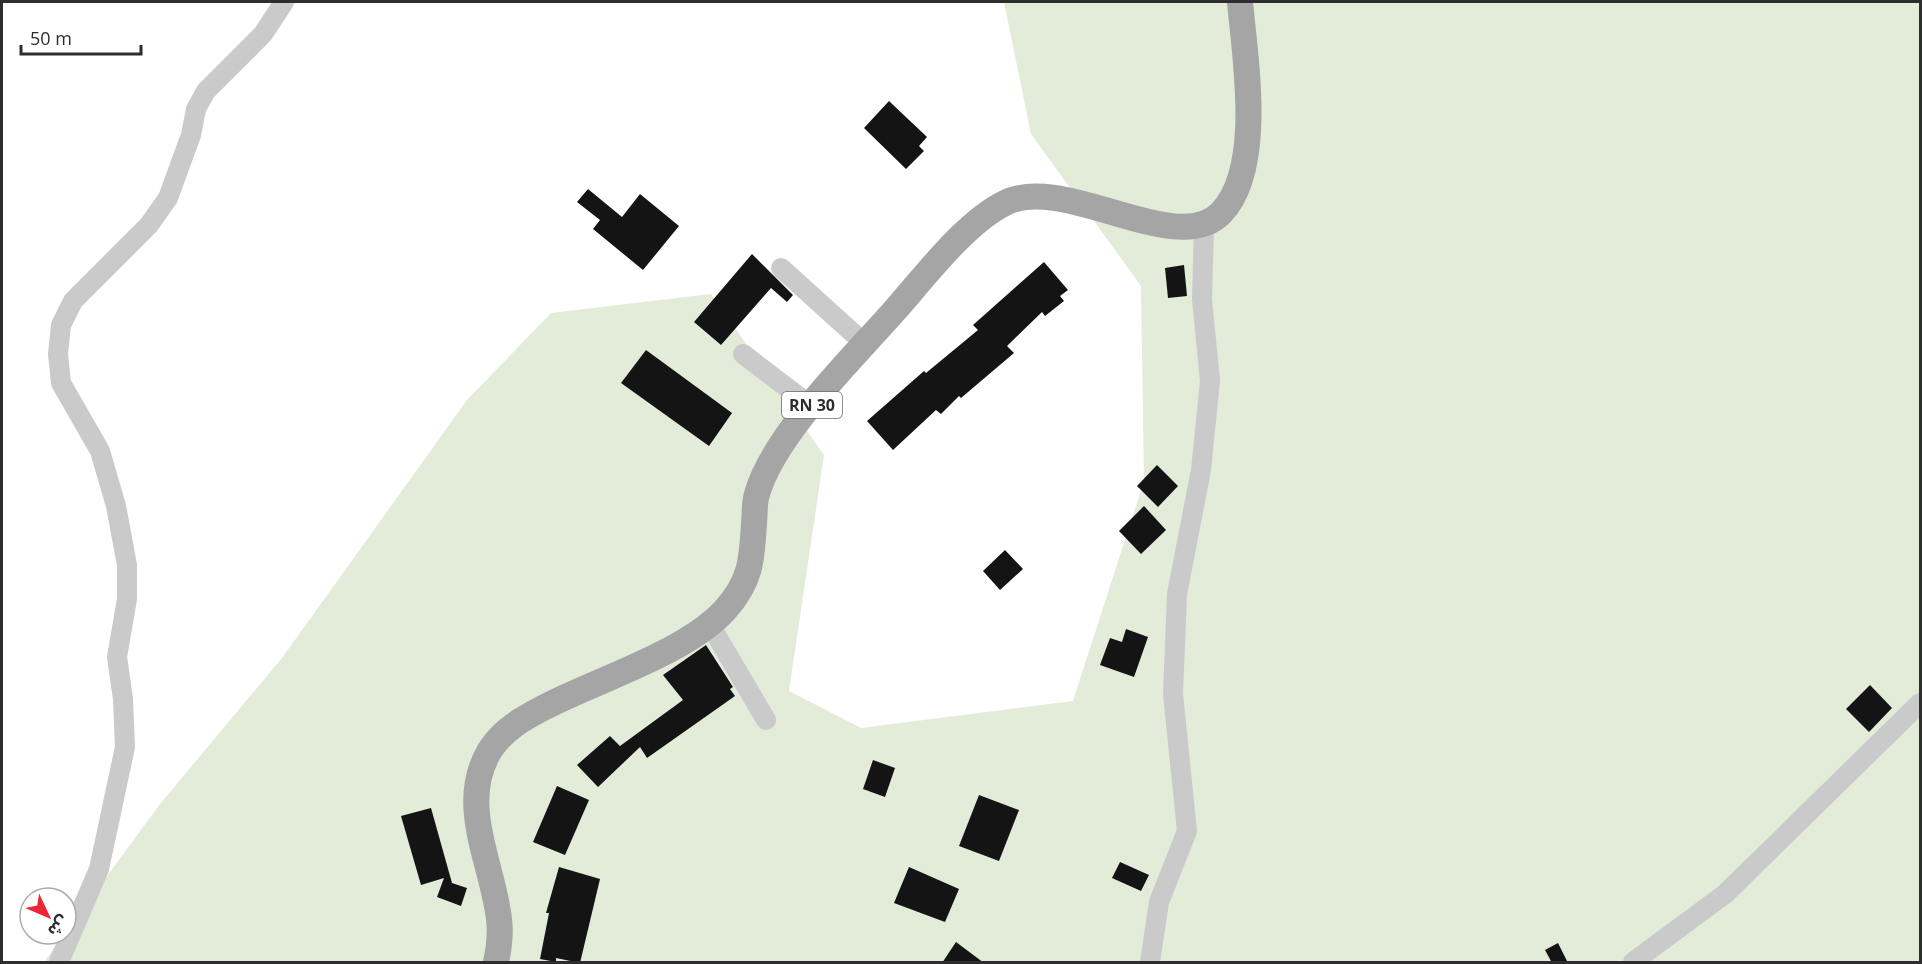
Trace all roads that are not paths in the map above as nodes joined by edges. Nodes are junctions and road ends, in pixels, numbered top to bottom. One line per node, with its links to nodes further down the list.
1 (284, 2): 11 (street)
2 (1240, 2): 3 (main road)
3 (1204, 225): 5 (main road, RN 30); 13 (street)
4 (781, 268): 5 (street)
5 (865, 344): 7 (main road, RN 30)
6 (742, 354): 7 (street)
7 (811, 406): 8 (main road, RN 30)
8 (710, 623): 10 (street); 12 (main road, RN 30)
9 (1920, 703): 14 (street)
10 (766, 720)
11 (59, 963)
12 (496, 963)
13 (1150, 963)
14 (1633, 963)

